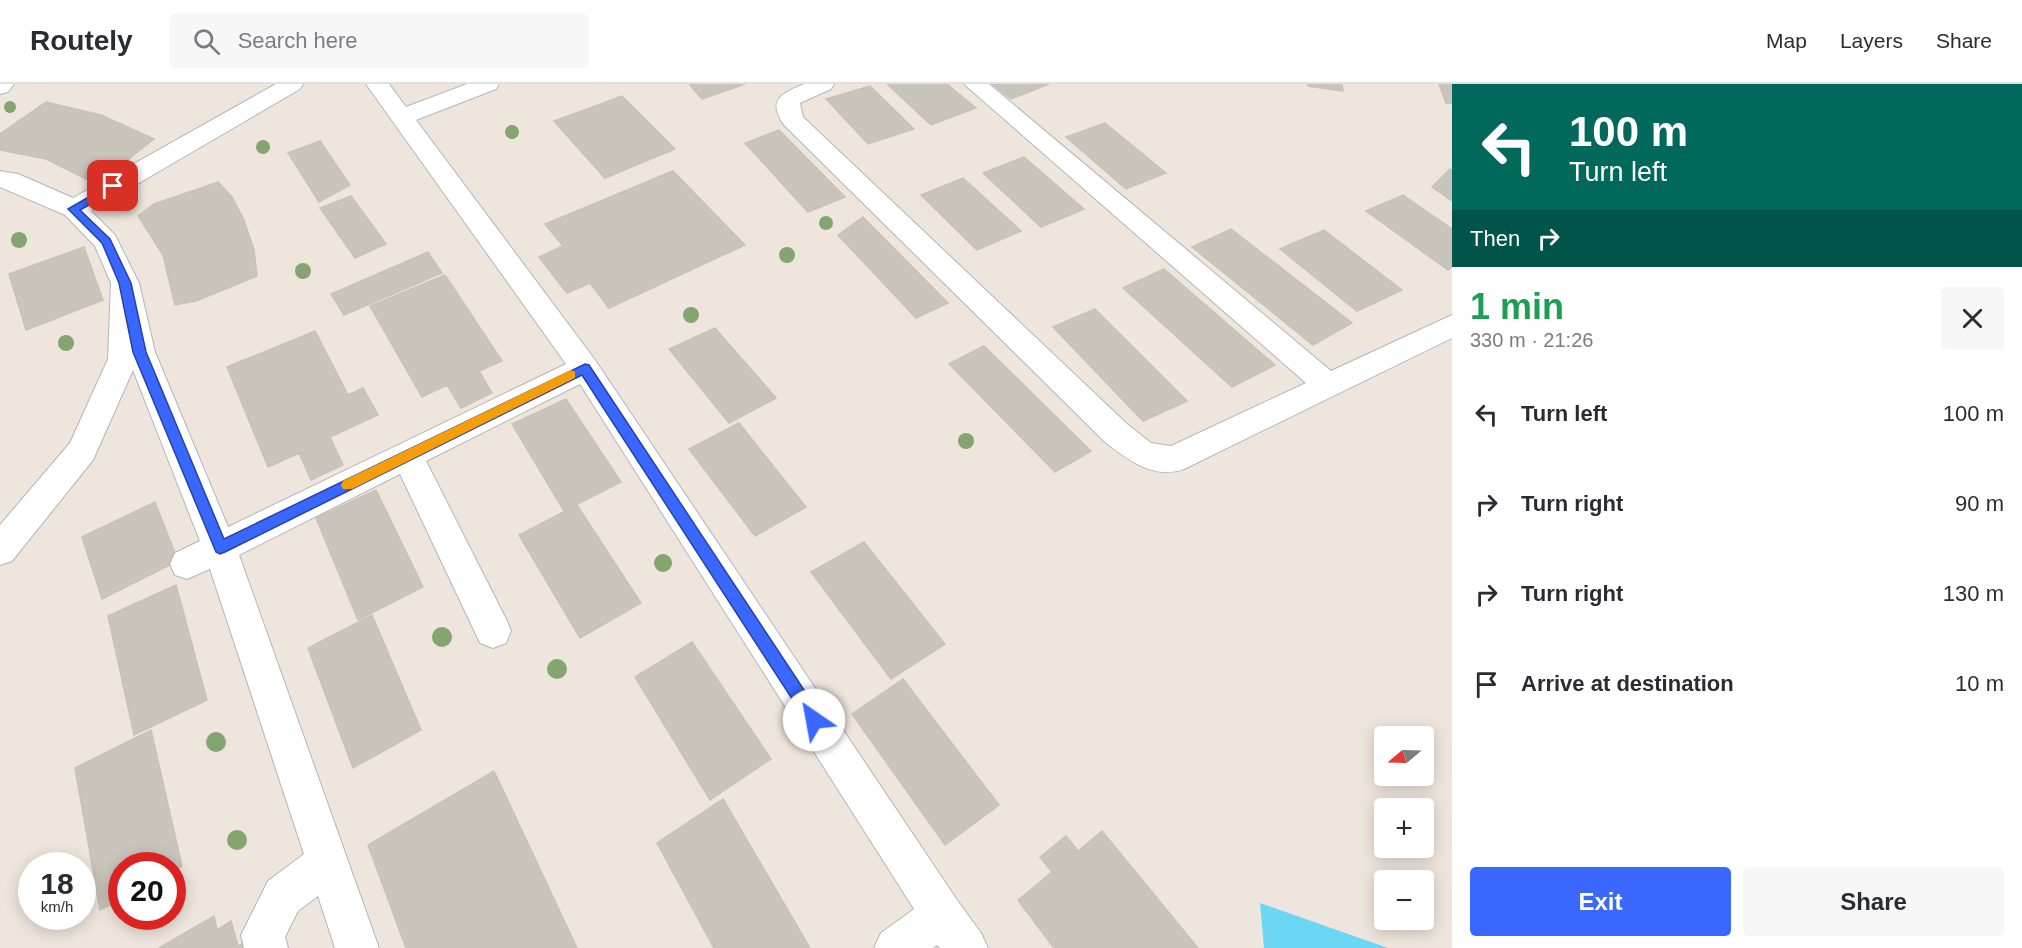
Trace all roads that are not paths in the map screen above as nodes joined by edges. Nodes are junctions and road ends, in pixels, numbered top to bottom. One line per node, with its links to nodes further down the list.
1 (292, 84): 8 (street)
2 (377, 84): 6 (street)
3 (488, 84): 6 (street)
4 (823, 84): 12 (street)
5 (975, 84): 12 (street)
6 (402, 117): 11 (street)
7 (0, 179): 8 (street)
8 (74, 209): 9 (street)
9 (125, 283): 14 (street); 15 (street)
10 (1452, 326): 12 (street)
11 (585, 368): 13 (street); 19 (street)
12 (1328, 386)
13 (407, 456): 14 (street); 17 (street)
14 (220, 548): 16 (street); 18 (street)
15 (0, 550)
16 (187, 564)
17 (493, 631)
18 (327, 863): 20 (street); 21 (street)
19 (954, 931): 22 (street)
20 (266, 948)
21 (357, 948)
22 (896, 948)

